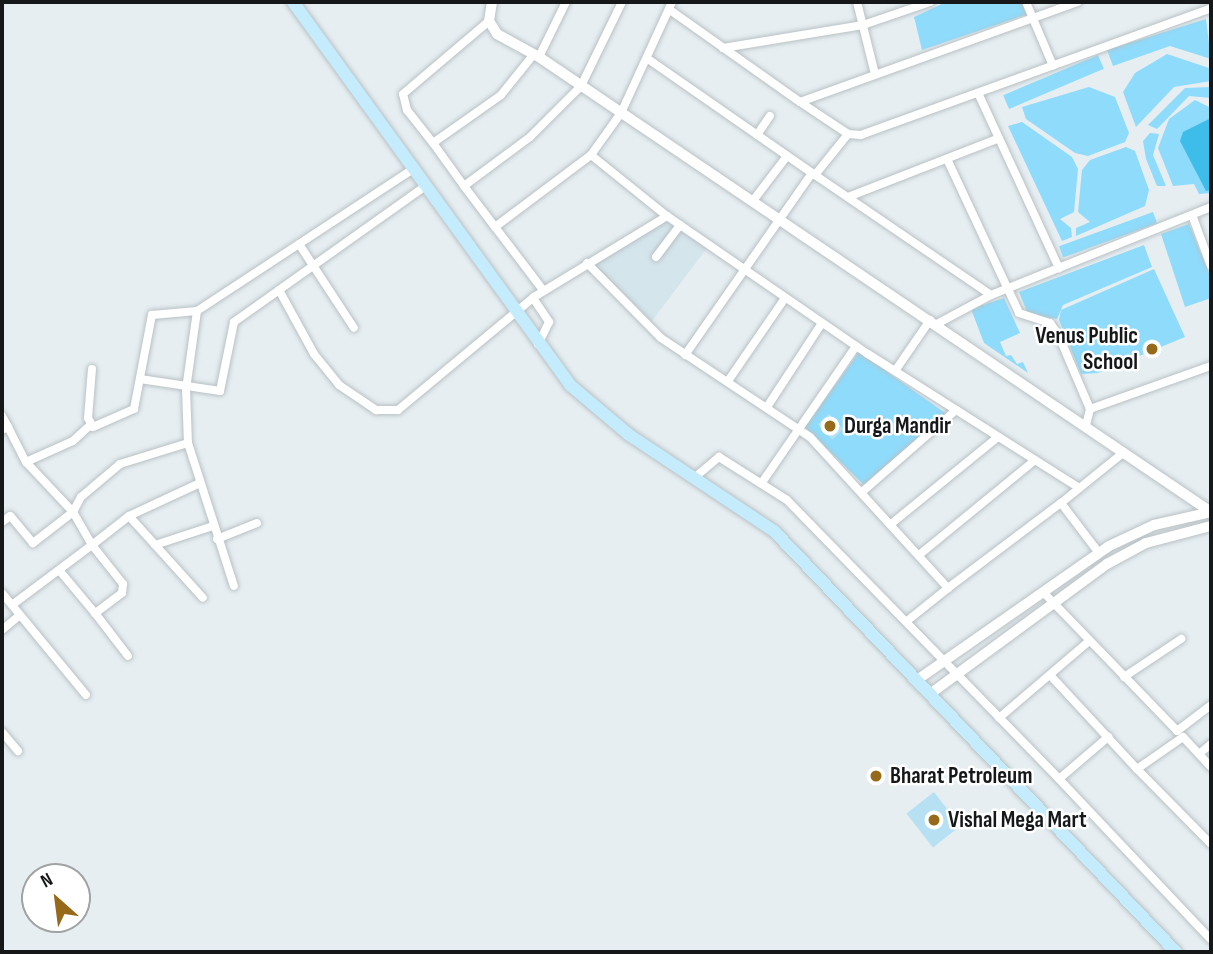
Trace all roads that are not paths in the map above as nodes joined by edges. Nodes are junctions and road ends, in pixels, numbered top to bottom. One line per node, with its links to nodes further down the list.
1 (293, 2): 31 (main road)
2 (492, 2): 12 (street)
3 (566, 2): 15 (street)
4 (622, 2): 19 (street)
5 (857, 2): 13 (street)
6 (930, 2): 13 (street)
7 (1027, 2): 11 (street)
8 (1078, 2): 11 (street)
9 (671, 6): 14 (street); 16 (street)
10 (1211, 9): 17 (street)
11 (1033, 17): 17 (street); 18 (street)
12 (489, 21): 15 (street); 27 (street)
13 (863, 25): 14 (street); 18 (street)
14 (723, 48): 21 (street)
15 (537, 55): 19 (street); 27 (street)
16 (648, 59): 22 (street); 24 (street)
17 (1052, 66): 20 (street)
18 (875, 74): 21 (street)
19 (581, 86): 22 (street); 33 (street)
20 (979, 95): 25 (street); 26 (street)
21 (800, 102): 25 (street)
22 (621, 113): 28 (street); 36 (street)
23 (770, 116): 24 (street)
24 (757, 135): 29 (street)
25 (848, 135): 32 (street)
26 (999, 138): 30 (street); 48 (street)
27 (433, 143): 33 (street)
28 (591, 155): 39 (street); 42 (street)
29 (787, 156): 32 (street); 36 (street)
30 (947, 159): 35 (street); 50 (street)
31 (412, 170): 34 (main road); 43 (street)
32 (813, 174): 35 (street); 40 (street)
33 (464, 186): 42 (street)
34 (424, 187): 47 (street); 57 (main road)
35 (848, 197): 53 (street)
36 (752, 202): 40 (street)
37 (1211, 207): 38 (street)
38 (1192, 215): 46 (street); 48 (street)
39 (667, 216): 41 (street); 45 (street)
40 (778, 220): 49 (street); 58 (street)
41 (680, 225): 44 (street); 49 (street)
42 (495, 227): 52 (street)
43 (299, 244): 47 (street); 56 (street)
44 (656, 257)
45 (587, 263): 52 (street); 63 (street)
46 (1211, 266)
47 (315, 267): 51 (street); 60 (street)
48 (1059, 268): 50 (street)
49 (744, 270): 55 (street); 63 (street)
50 (1007, 288): 53 (street); 71 (street)
51 (279, 290): 57 (street); 69 (street)
52 (543, 290): 54 (street)
53 (991, 295): 58 (street)
54 (533, 298): 57 (street); 61 (street)
55 (785, 298): 59 (street); 68 (street)
56 (197, 311): 67 (street); 69 (street)
57 (514, 314): 61 (main road)
58 (933, 322): 66 (street); 75 (street)
59 (822, 323): 62 (street); 70 (street)
60 (354, 328)
61 (538, 345): 83 (main road)
62 (856, 346): 66 (street); 76 (street)
63 (685, 355): 68 (street)
64 (1211, 366): 71 (street)
65 (92, 369): 74 (street)
66 (895, 371): 72 (street)
67 (140, 379): 69 (street); 74 (street)
68 (727, 381): 70 (street)
69 (186, 389): 79 (street)
70 (767, 407): 76 (street)
71 (1090, 409): 75 (street)
72 (956, 410): 78 (street); 87 (street)
73 (2, 416): 77 (street)
74 (90, 425): 82 (street)
75 (1086, 425): 80 (street)
76 (798, 428): 84 (street); 87 (street)
77 (5, 429): 82 (street)
78 (998, 437): 81 (street); 94 (street)
79 (188, 443): 85 (street); 89 (street)
80 (1124, 452): 86 (street); 90 (street)
81 (1035, 460): 86 (street); 101 (street)
82 (26, 462): 89 (street)
83 (694, 478): 84 (street); 121 (main road)
84 (763, 481): 112 (street)
85 (200, 483): 91 (street); 95 (street)
86 (1079, 488): 88 (street)
87 (862, 492): 94 (street)
88 (1061, 503): 100 (street); 104 (street)
89 (73, 512): 92 (street); 98 (street)
90 (1211, 512): 100 (street)
91 (129, 516): 98 (street); 99 (street)
92 (2, 522)
93 (257, 523): 97 (street)
94 (891, 524): 101 (street)
95 (213, 526): 97 (street); 99 (street)
96 (1209, 529): 108 (street)
97 (217, 539): 103 (street)
98 (92, 545): 102 (street); 110 (street)
99 (155, 545): 107 (street)
100 (1099, 553): 105 (street)
101 (919, 555): 104 (street)
102 (59, 570): 109 (street); 110 (street)
103 (234, 586)
104 (948, 588): 112 (street)
105 (1043, 592): 108 (street); 117 (street)
106 (2, 593): 109 (street)
107 (203, 598)
108 (1051, 602): 115 (street); 118 (street)
109 (12, 605): 111 (street)
110 (95, 613): 116 (street)
111 (20, 615): 113 (street); 123 (street)
112 (907, 621): 117 (street)
113 (2, 630)
114 (1181, 639): 120 (street)
115 (1088, 642): 119 (street); 120 (street)
116 (128, 656)
117 (946, 662): 118 (street); 121 (street)
118 (956, 673): 122 (street); 125 (street)
119 (1050, 675): 125 (street); 128 (street)
120 (1124, 677): 127 (street)
121 (917, 680): 122 (main road)
122 (930, 694): 137 (main road)
123 (86, 695)
124 (1211, 705): 127 (street)
125 (999, 718): 134 (street)
126 (2, 732): 130 (street)
127 (1180, 734): 131 (street); 133 (street)
128 (1108, 737): 133 (street); 134 (street)
129 (1211, 744): 131 (street)
130 (18, 751)
131 (1199, 754): 132 (street)
132 (1211, 767)
133 (1137, 769): 135 (street)
134 (1059, 779): 136 (street)
135 (1211, 844)
136 (1211, 940)
137 (1176, 952)

